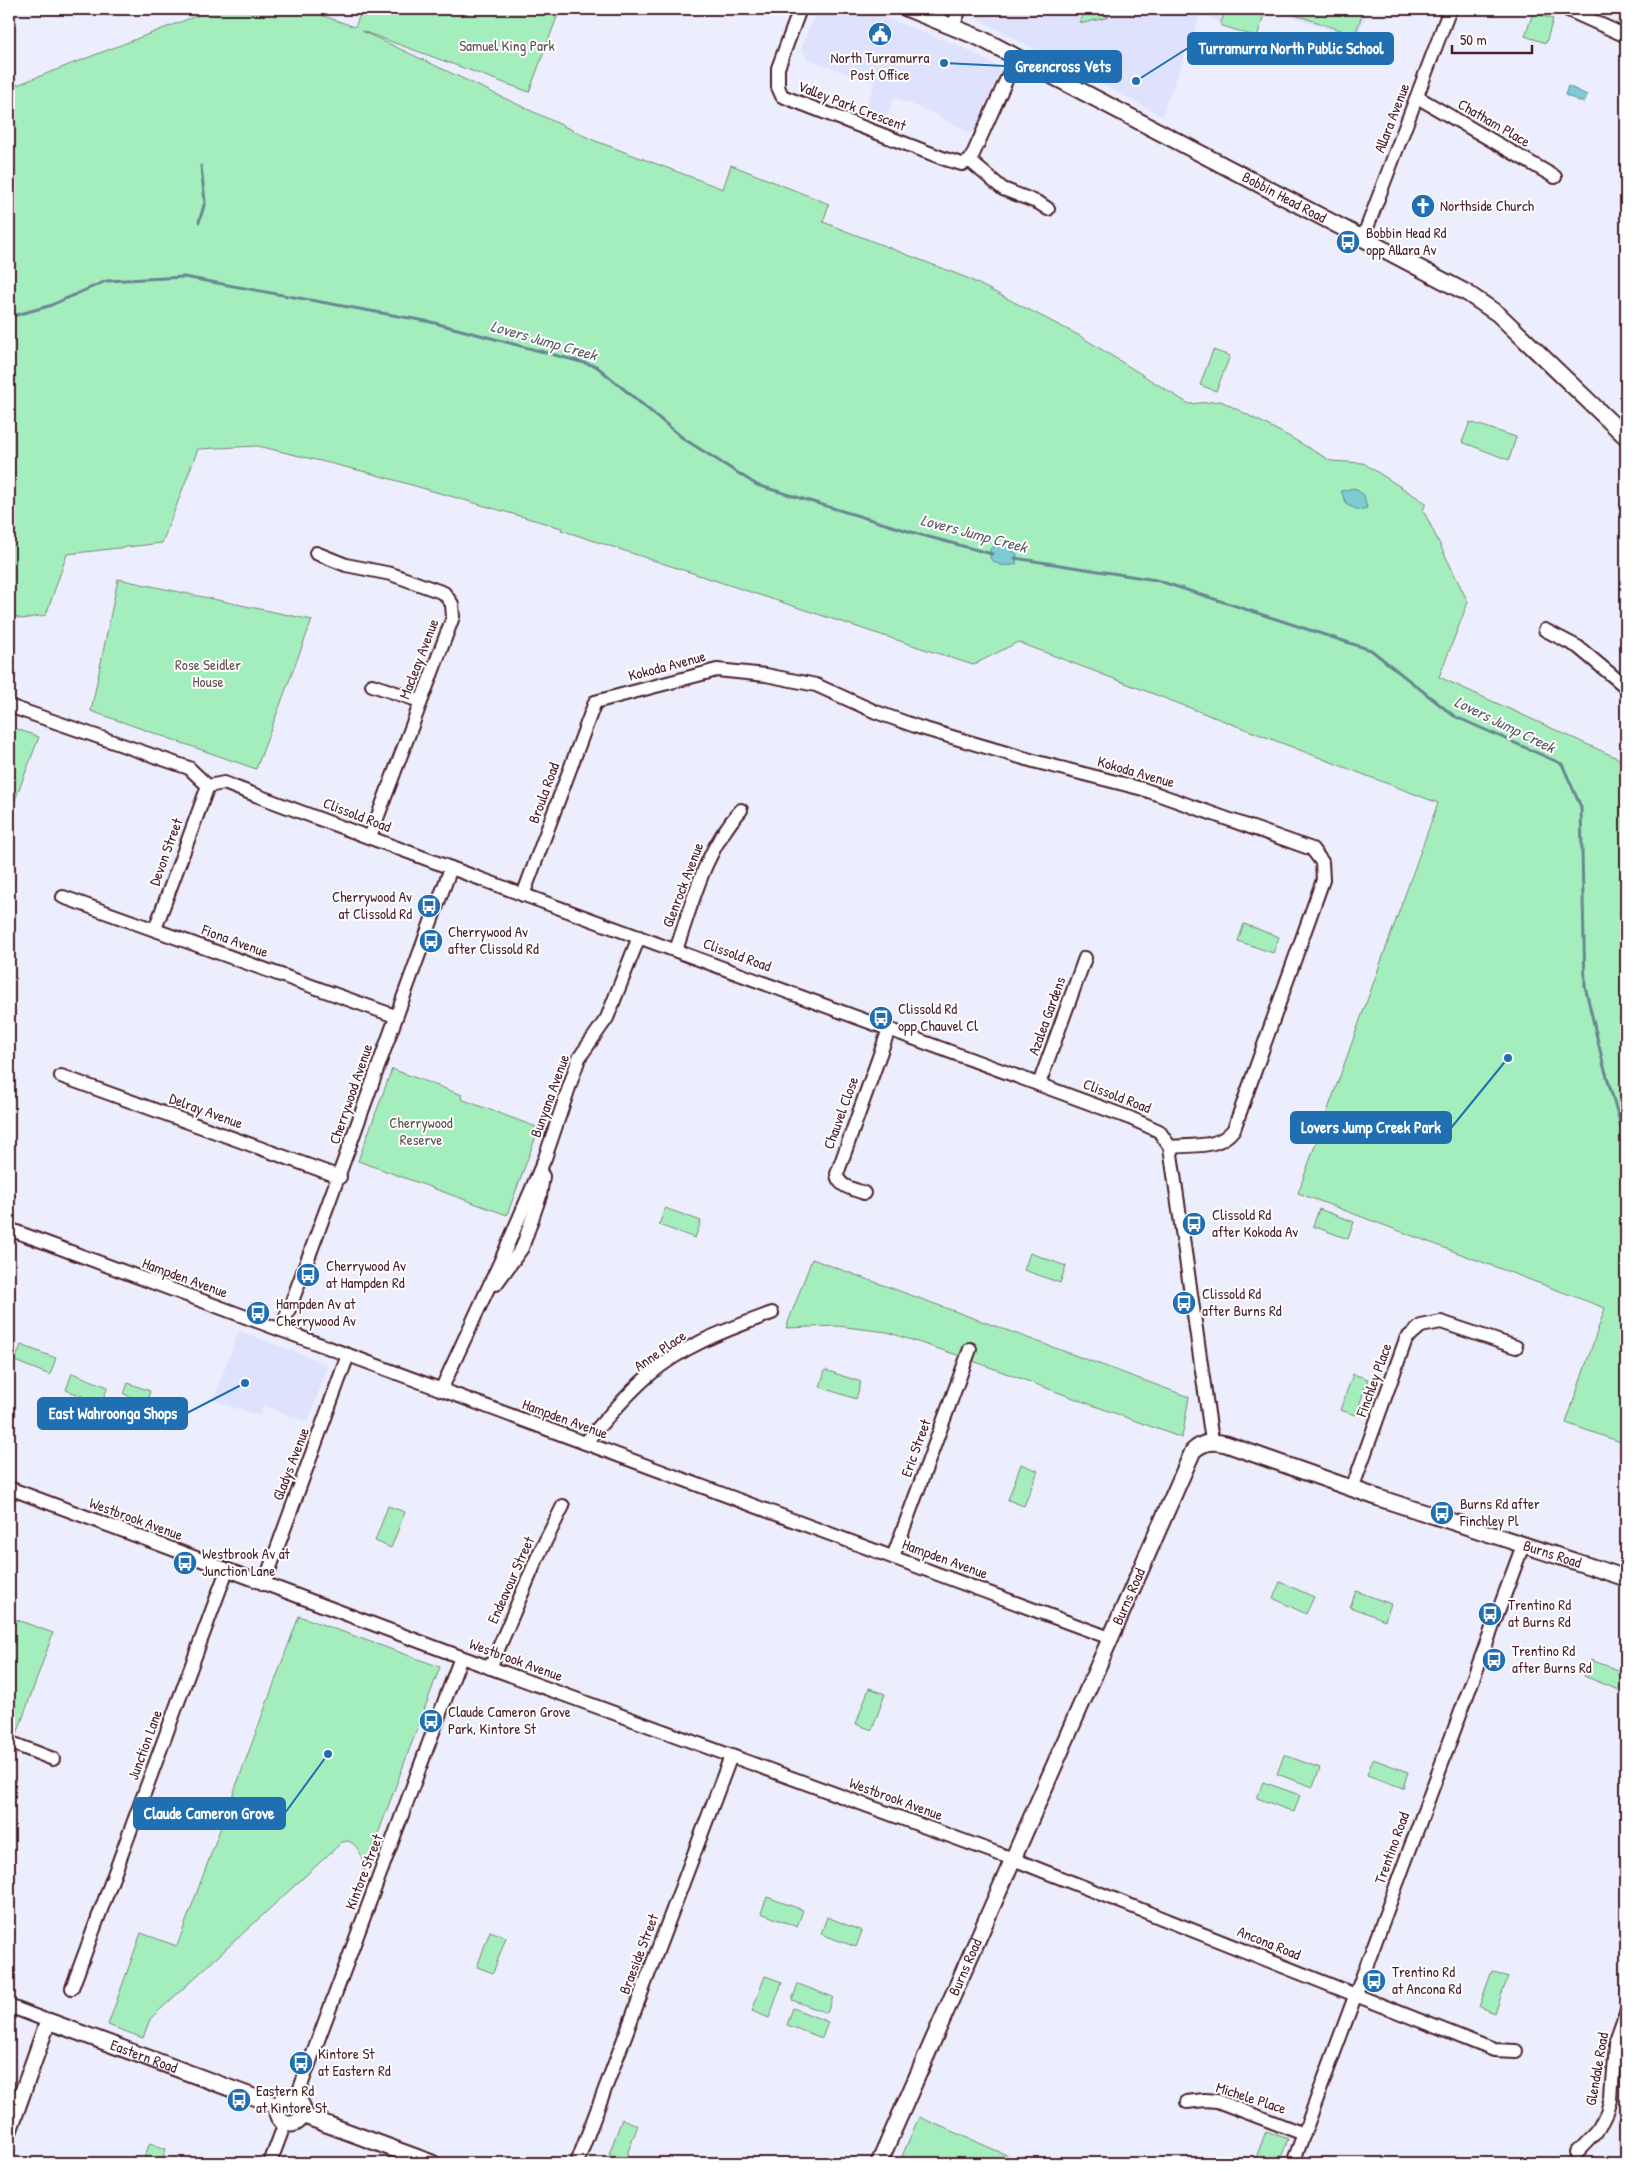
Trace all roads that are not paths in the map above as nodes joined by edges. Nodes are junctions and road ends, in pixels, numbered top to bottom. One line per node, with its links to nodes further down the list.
1 (800, 9): 10 (street, Valley Park Crescent)
2 (908, 9): 6 (main road, Bobbin Head Road)
3 (960, 9): 6 (street)
4 (1450, 9): 9 (street, Allara Avenue)
5 (1566, 9): 7 (street)
6 (953, 26): 8 (main road, Bobbin Head Road)
7 (1626, 36)
8 (1016, 58): 10 (street); 13 (main road, Bobbin Head Road)
9 (1417, 97): 11 (street, Chatham Place); 13 (street, Allara Avenue)
10 (970, 161): 12 (street)
11 (1555, 177)
12 (1048, 209)
13 (1363, 238): 14 (main road, Bobbin Head Road)
14 (1626, 437)
15 (316, 553): 19 (street, Macleay Avenue)
16 (1544, 630): 18 (street)
17 (372, 685): 19 (street)
18 (1626, 688)
19 (420, 701): 24 (street, Macleay Avenue)
20 (595, 702): 26 (street, Broula Road); 36 (street, Kokoda Avenue)
21 (9, 706): 22 (street)
22 (208, 786): 24 (street, Clissold Road); 28 (street, Devon Street)
23 (741, 810): 30 (street, Glenrock Avenue)
24 (370, 837): 25 (street, Clissold Road)
25 (451, 868): 26 (street, Clissold Road); 32 (street, Cherrywood Avenue)
26 (523, 895): 29 (street, Clissold Road)
27 (63, 897): 28 (street, Fiona Avenue)
28 (155, 929): 32 (street, Fiona Avenue)
29 (639, 937): 30 (street, Clissold Road); 45 (street, Bunyana Avenue)
30 (676, 950): 33 (street, Clissold Road)
31 (1085, 958): 35 (street, Azalea Gardens)
32 (395, 1016): 37 (street, Cherrywood Avenue)
33 (889, 1029): 35 (street, Clissold Road); 38 (street, Chauvel Close)
34 (61, 1076): 37 (street, Delray Avenue)
35 (1039, 1084): 36 (street, Clissold Road)
36 (1170, 1147): 46 (street)
37 (340, 1177): 41 (street, Cherrywood Avenue)
38 (864, 1193)
39 (9, 1229): 41 (street, Hampden Avenue)
40 (772, 1313): 47 (street, Anne Place)
41 (281, 1330): 44 (street, Hampden Avenue)
42 (1516, 1347): 49 (street, Finchley Place)
43 (970, 1349): 52 (street, Eric Street)
44 (348, 1355): 45 (street, Hampden Avenue); 55 (street, Gladys Avenue)
45 (441, 1390): 47 (street, Hampden Avenue)
46 (1212, 1441): 49 (main road, Burns Road); 56 (main road, Burns Road)
47 (585, 1443): 52 (street, Hampden Avenue)
48 (9, 1488): 53 (street, Westbrook Avenue)
49 (1352, 1489): 51 (main road, Burns Road)
50 (563, 1506): 58 (street, Endeavour Street)
51 (1523, 1545): 54 (main road, Burns Road); 64 (street, Trentino Road)
52 (892, 1557): 56 (street, Hampden Avenue)
53 (227, 1570): 55 (street, Westbrook Avenue); 63 (street, Junction Lane)
54 (1626, 1578)
55 (264, 1584): 57 (street, Westbrook Avenue)
56 (1110, 1638): 62 (main road, Burns Road)
57 (461, 1657): 58 (street, Westbrook Avenue); 69 (street, Kintore Street)
58 (490, 1668): 60 (street, Westbrook Avenue)
59 (9, 1742): 61 (street)
60 (731, 1756): 62 (street, Westbrook Avenue); 79 (street, Braeside Street)
61 (53, 1759)
62 (1012, 1859): 64 (street, Ancona Road); 80 (main road, Burns Road)
63 (72, 1988)
64 (1355, 1995): 68 (street, Ancona Road); 75 (street, Trentino Road)
65 (9, 2006): 67 (street, Eastern Road)
66 (1626, 2012): 76 (street, Glendale Road)
67 (48, 2021): 71 (main road, Eastern Road); 74 (main road)
68 (1516, 2051)
69 (296, 2099): 71 (main road); 72 (main road)
70 (1187, 2102): 75 (street, Michele Place)
71 (278, 2106): 73 (main road)
72 (302, 2115): 73 (main road); 78 (main road)
73 (285, 2123): 77 (street)
74 (9, 2131)
75 (1304, 2134): 81 (street, Trentino Road)
76 (1577, 2153)
77 (270, 2163)
78 (432, 2163)
79 (577, 2163)
80 (879, 2163)
81 (1293, 2163)

